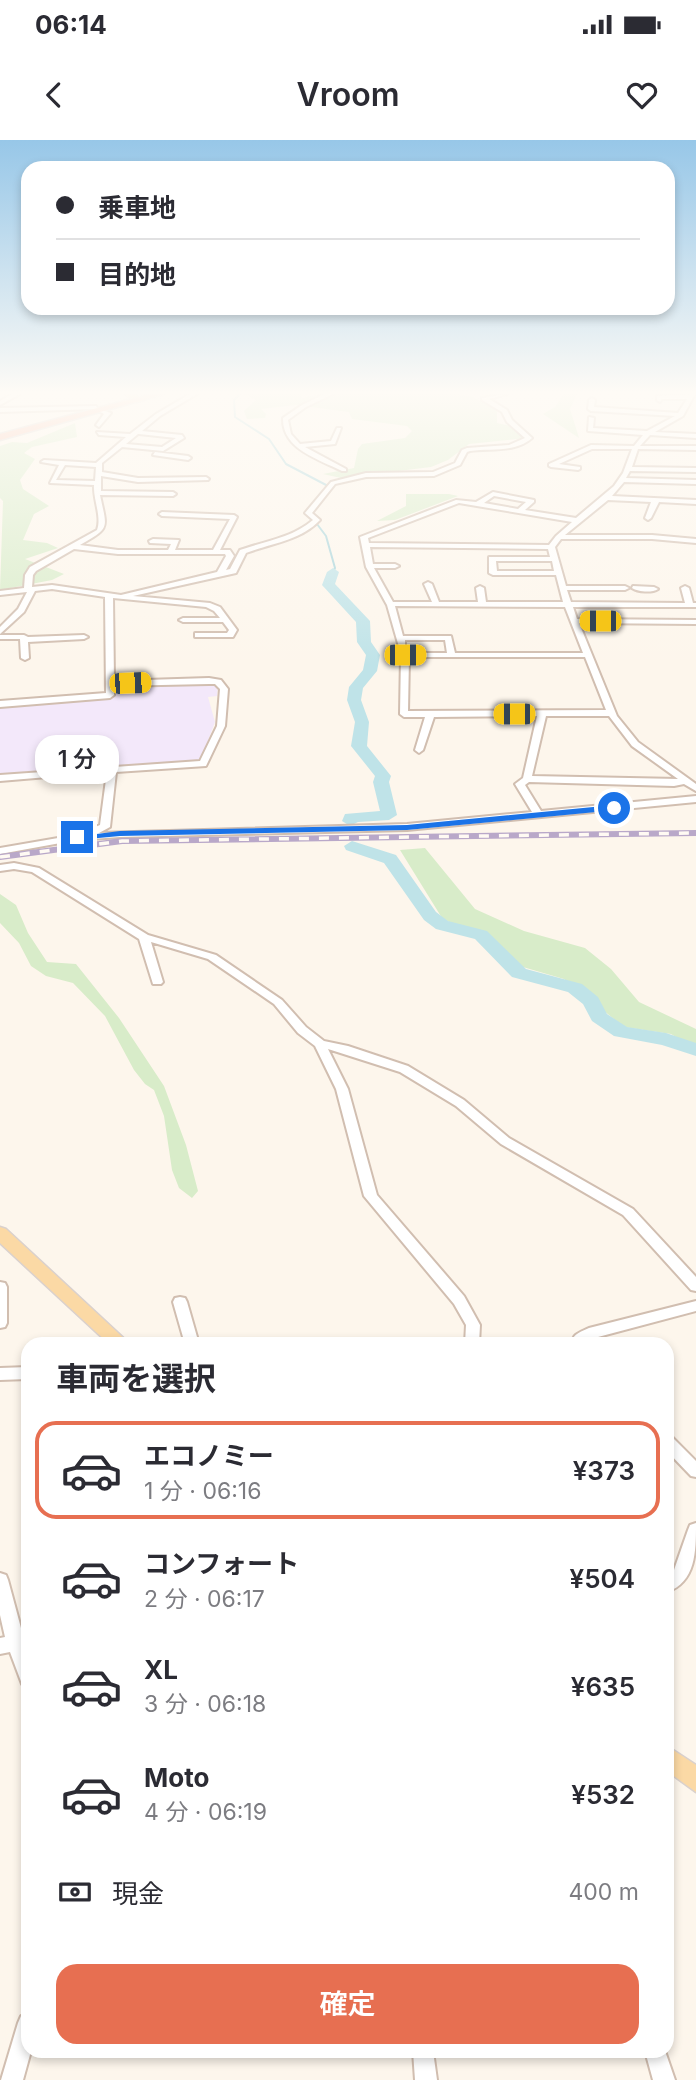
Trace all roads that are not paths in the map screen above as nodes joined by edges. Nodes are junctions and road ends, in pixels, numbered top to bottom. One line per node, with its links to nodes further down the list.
1 (96, 485): 5 (street)
2 (332, 485): 29 (street)
3 (618, 485): 7 (street)
4 (674, 485): 9 (street)
5 (97, 493): 6 (street); 21 (street)
6 (173, 494)
7 (605, 498): 8 (street); 15 (street)
8 (658, 500): 9 (street); 14 (street)
9 (676, 501): 10 (street)
10 (696, 502)
11 (478, 504): 12 (street); 12 (street); 20 (street)
12 (519, 511): 15 (street)
13 (162, 514): 25 (street)
14 (648, 518)
15 (579, 521): 17 (street)
16 (456, 535): 22 (street)
17 (558, 537): 19 (street); 23 (street)
18 (153, 541): 24 (street)
19 (696, 541)
20 (366, 545): 22 (street); 27 (street)
21 (76, 547): 24 (street); 37 (street)
22 (455, 547): 23 (street)
23 (551, 547): 26 (street)
24 (170, 552): 25 (street)
25 (215, 552): 29 (street)
26 (553, 559): 30 (street); 30 (street)
27 (370, 566): 28 (street); 44 (street)
28 (395, 566)
29 (221, 572): 42 (street)
30 (558, 573): 33 (street)
31 (428, 584): 45 (street)
32 (480, 588): 46 (street)
33 (563, 588): 34 (street); 47 (street)
34 (625, 588)
35 (645, 588): 49 (street)
36 (685, 588): 50 (street)
37 (30, 589): 38 (street); 39 (street); 55 (street)
38 (75, 590): 41 (street); 43 (street)
39 (0, 593)
40 (608, 594): 48 (street)
41 (109, 597): 42 (street); 65 (street)
42 (121, 597): 52 (street)
43 (74, 601)
44 (390, 603): 45 (street); 59 (street)
45 (436, 603): 46 (street)
46 (482, 604): 47 (street)
47 (568, 605): 48 (street); 53 (street)
48 (610, 605): 49 (street)
49 (649, 605): 50 (street)
50 (693, 605)
51 (183, 620): 52 (street)
52 (225, 620): 56 (street)
53 (576, 621): 54 (street); 63 (street)
54 (696, 622)
55 (0, 632)
56 (198, 635)
57 (0, 637): 60 (street)
58 (84, 637): 60 (street)
59 (400, 638): 61 (street); 62 (street)
60 (24, 640): 64 (street)
61 (405, 655): 62 (street); 69 (street)
62 (452, 655): 63 (street)
63 (588, 655): 68 (street)
64 (25, 658)
65 (111, 684): 66 (street); 71 (street)
66 (0, 704)
67 (542, 713): 68 (street); 69 (street); 73 (street)
68 (611, 713): 74 (street)
69 (430, 714): 70 (street)
70 (419, 750)
71 (112, 769): 72 (street); 78 (street)
72 (0, 778)
73 (527, 779): 74 (street); 77 (street)
74 (684, 781): 75 (street)
75 (696, 788)
76 (696, 799): 77 (street)
77 (539, 815): 78 (street)
78 (77, 837): 79 (street)
79 (0, 851)
80 (0, 868): 81 (street)
81 (144, 937): 82 (street); 83 (street)
82 (157, 982)
83 (320, 1044): 85 (street); 92 (street)
84 (0, 1233): 90 (main road)
85 (696, 1286)
86 (0, 1287): 89 (street)
87 (180, 1302): 91 (street)
88 (696, 1306): 93 (street)
89 (0, 1323)
90 (113, 1337)
91 (190, 1337)
92 (472, 1337)
93 (583, 1337)
94 (21, 1373): 95 (street)
95 (0, 1374)
96 (674, 1447): 97 (street)
97 (696, 1471)
98 (696, 1530): 100 (street)
99 (0, 1580): 101 (street)
100 (674, 1580)
101 (8, 1645): 102 (street)
102 (21, 1666)
103 (674, 1763): 104 (main road)
104 (696, 1780)
105 (21, 2048): 108 (street)
106 (424, 2058): 109 (street)
107 (657, 2058): 110 (street)
108 (12, 2080)
109 (426, 2080)
110 (664, 2080)

